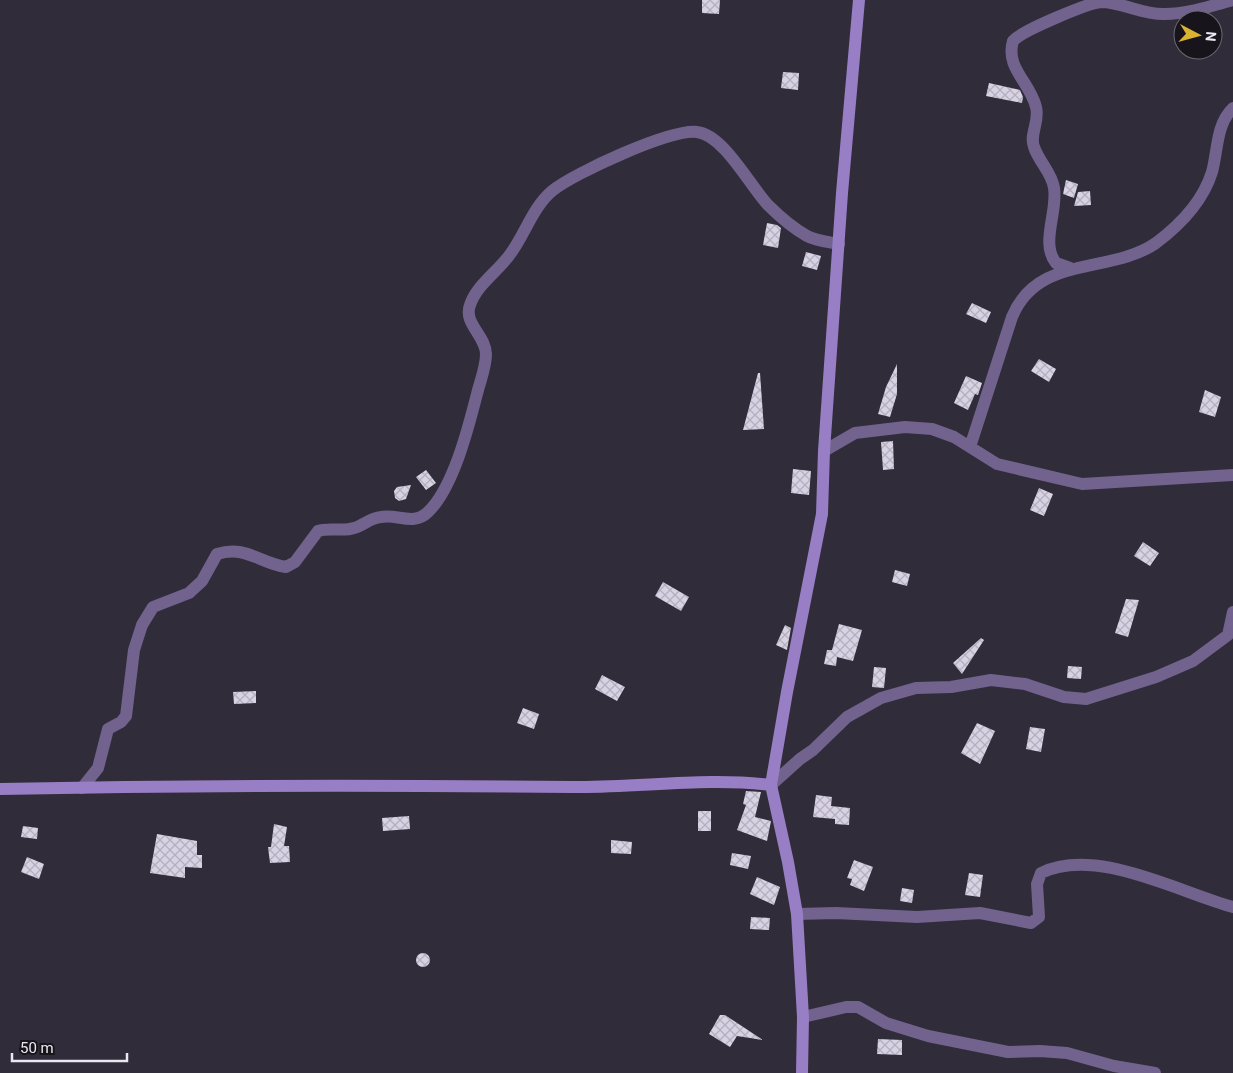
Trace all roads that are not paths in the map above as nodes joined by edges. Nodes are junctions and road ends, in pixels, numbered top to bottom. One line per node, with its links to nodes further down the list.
1 (859, 0): 4 (street)
2 (1233, 0): 5 (street)
3 (1233, 108): 5 (street)
4 (839, 244): 7 (street); 11 (street)
5 (1070, 268): 6 (street)
6 (970, 447): 7 (street); 8 (street)
7 (824, 451): 10 (street)
8 (1233, 474)
9 (1233, 612): 10 (street)
10 (771, 786): 11 (street); 14 (street)
11 (82, 788): 12 (street)
12 (0, 789)
13 (1233, 907): 14 (street)
14 (796, 914): 15 (street)
15 (803, 1017): 16 (street); 17 (street)
16 (802, 1073)
17 (1155, 1073)

